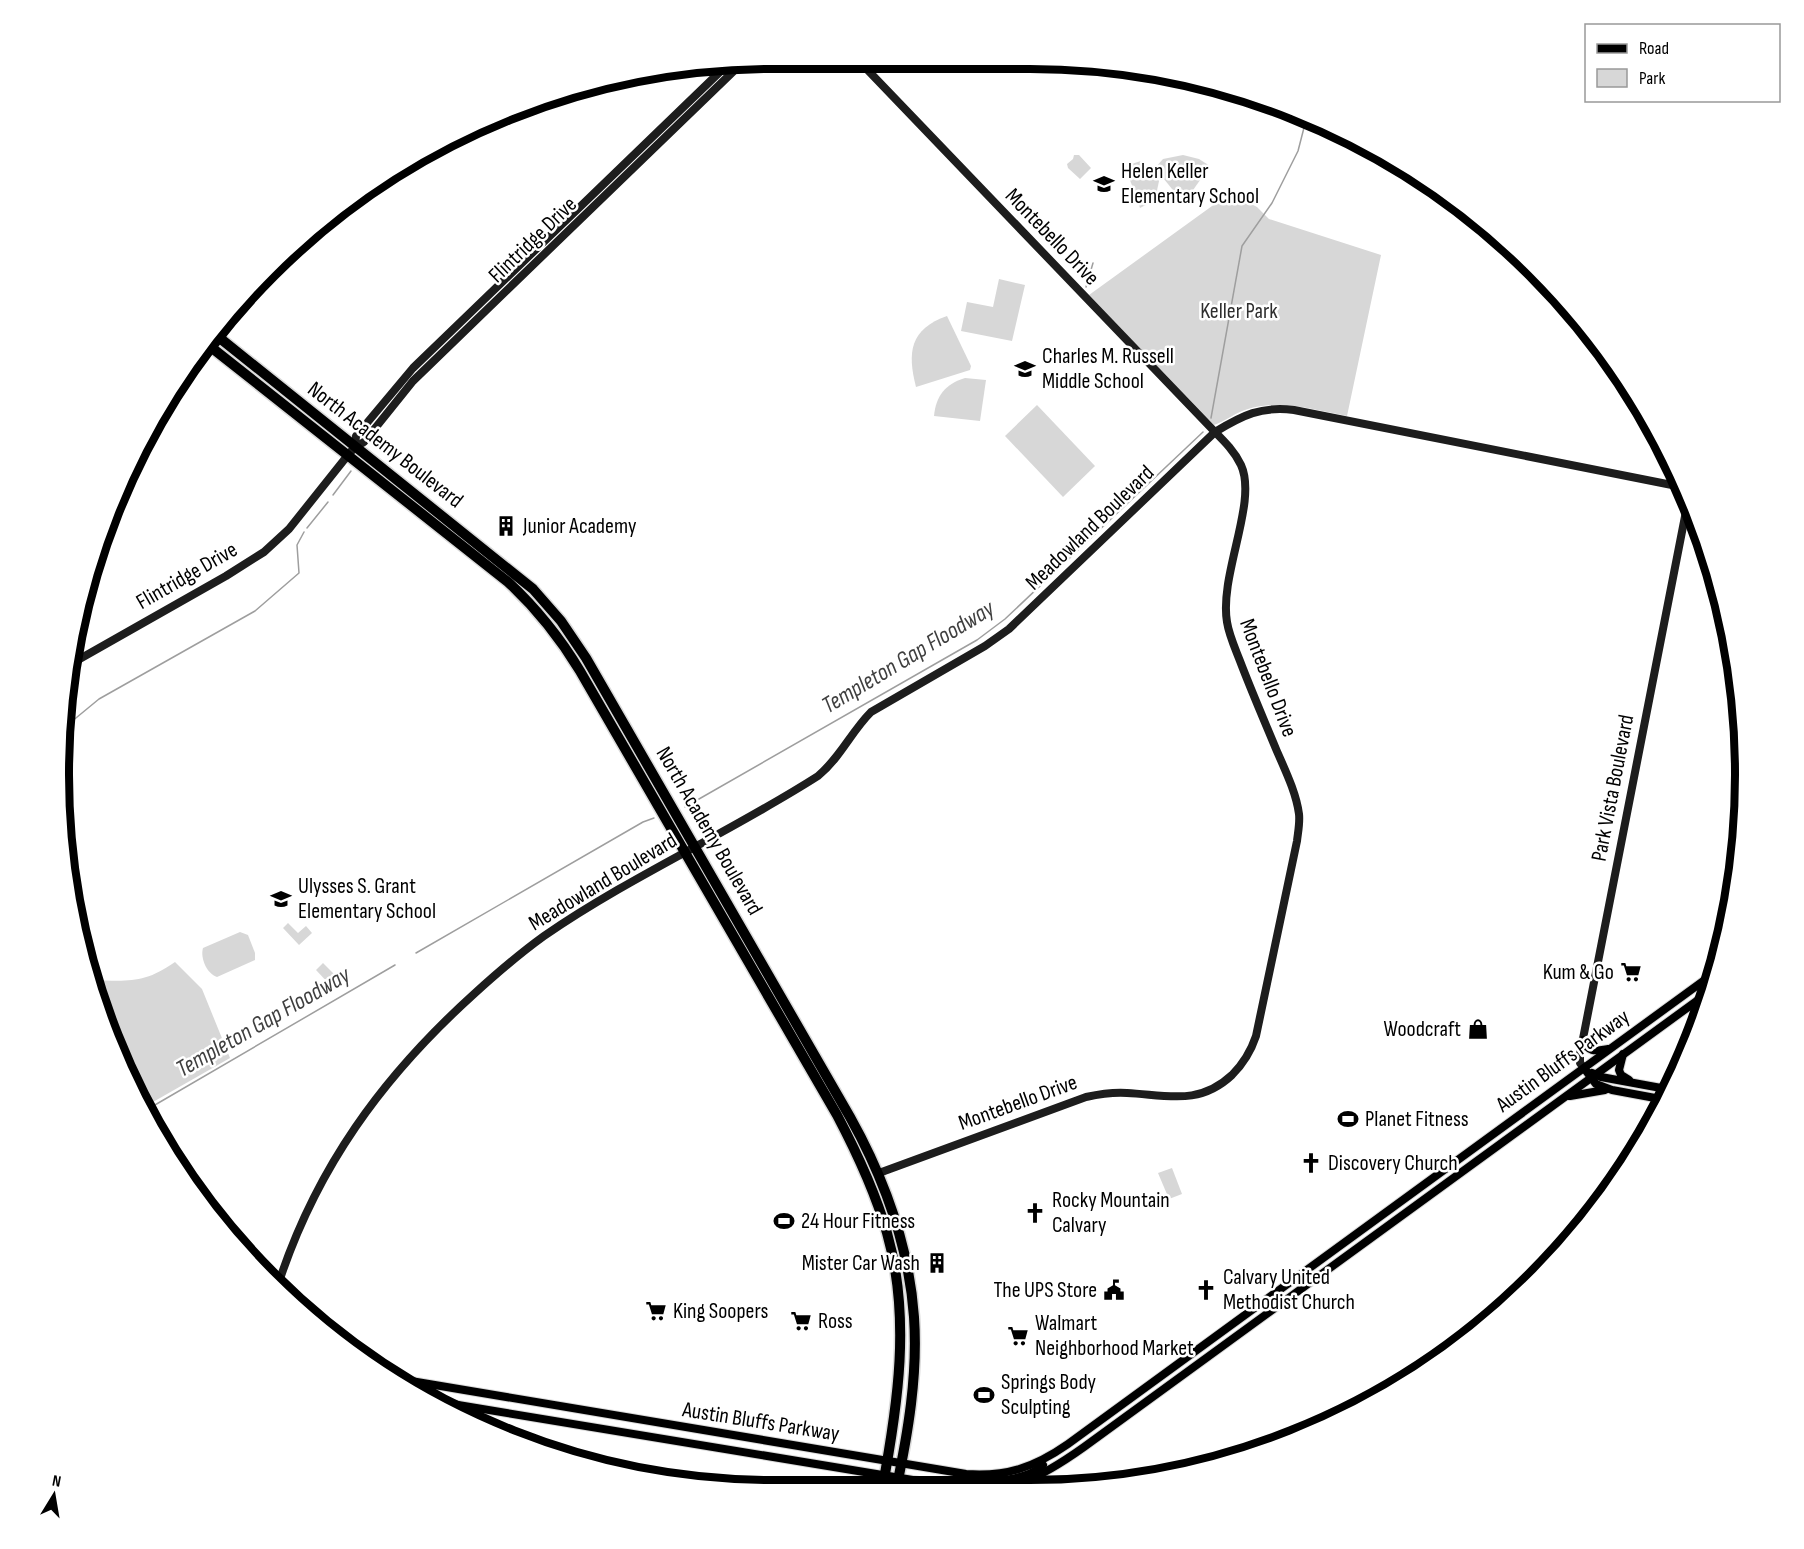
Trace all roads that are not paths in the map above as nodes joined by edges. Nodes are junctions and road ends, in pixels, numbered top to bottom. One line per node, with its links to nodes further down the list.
1 (867, 69): 6 (street, Montebello Drive)
2 (734, 71): 7 (street, Flintridge Drive)
3 (720, 72): 7 (street, Flintridge Drive)
4 (220, 339): 7 (highway, North Academy Boulevard)
5 (212, 349): 7 (highway, North Academy Boulevard)
6 (1215, 432): 8 (street, Meadowland Boulevard); 11 (street, Meadowland Boulevard); 26 (street, Montebello Drive)
7 (351, 451): 10 (street, Flintridge Drive); 11 (highway, North Academy Boulevard); 12 (highway, North Academy Boulevard)
8 (1672, 485)
9 (1685, 516): 15 (street, Park Vista Boulevard)
10 (79, 659)
11 (696, 846): 12 (street, Meadowland Boulevard); 26 (highway, North Academy Boulevard)
12 (685, 852): 21 (highway, North Academy Boulevard); 30 (street, Meadowland Boulevard)
13 (1704, 980): 16 (main road, Austin Bluffs Parkway)
14 (1699, 998): 17 (main road, Austin Bluffs Parkway)
15 (1583, 1040): 16 (main road); 18 (street, Park Vista Boulevard)
16 (1611, 1048): 18 (main road, Austin Bluffs Parkway)
17 (1623, 1053): 19 (main road, Austin Bluffs Parkway); 20 (main road)
18 (1584, 1068): 19 (main road); 29 (main road, Austin Bluffs Parkway)
19 (1593, 1076): 20 (main road); 23 (main road); 24 (main road, Austin Bluffs Parkway)
20 (1635, 1083): 22 (main road)
21 (820, 1087): 26 (highway); 27 (highway, North Academy Boulevard)
22 (1661, 1088)
23 (1612, 1089): 24 (main road); 25 (main road)
24 (1564, 1098): 31 (main road, Austin Bluffs Parkway)
25 (1656, 1098)
26 (879, 1173): 28 (highway, North Academy Boulevard)
27 (869, 1181): 28 (highway); 37 (highway, North Academy Boulevard)
28 (896, 1221): 38 (highway, North Academy Boulevard)
29 (1313, 1264): 31 (main road); 34 (main road, Austin Bluffs Parkway)
30 (281, 1278)
31 (1310, 1282): 35 (main road, Austin Bluffs Parkway)
32 (417, 1382): 37 (main road, Austin Bluffs Parkway)
33 (458, 1405): 39 (main road, Austin Bluffs Parkway)
34 (1109, 1414): 35 (main road); 36 (main road, Austin Bluffs Parkway)
35 (1107, 1431): 44 (main road, Austin Bluffs Parkway)
36 (1046, 1459): 38 (main road, Austin Bluffs Parkway); 43 (main road)
37 (887, 1461): 38 (main road, Austin Bluffs Parkway); 39 (highway, North Academy Boulevard)
38 (901, 1463): 40 (highway, North Academy Boulevard)
39 (885, 1476): 40 (main road, Austin Bluffs Parkway); 41 (highway, North Academy Boulevard)
40 (899, 1478): 42 (main road, Austin Bluffs Parkway)
41 (884, 1480)
42 (911, 1480)
43 (1006, 1480)
44 (1028, 1480)

